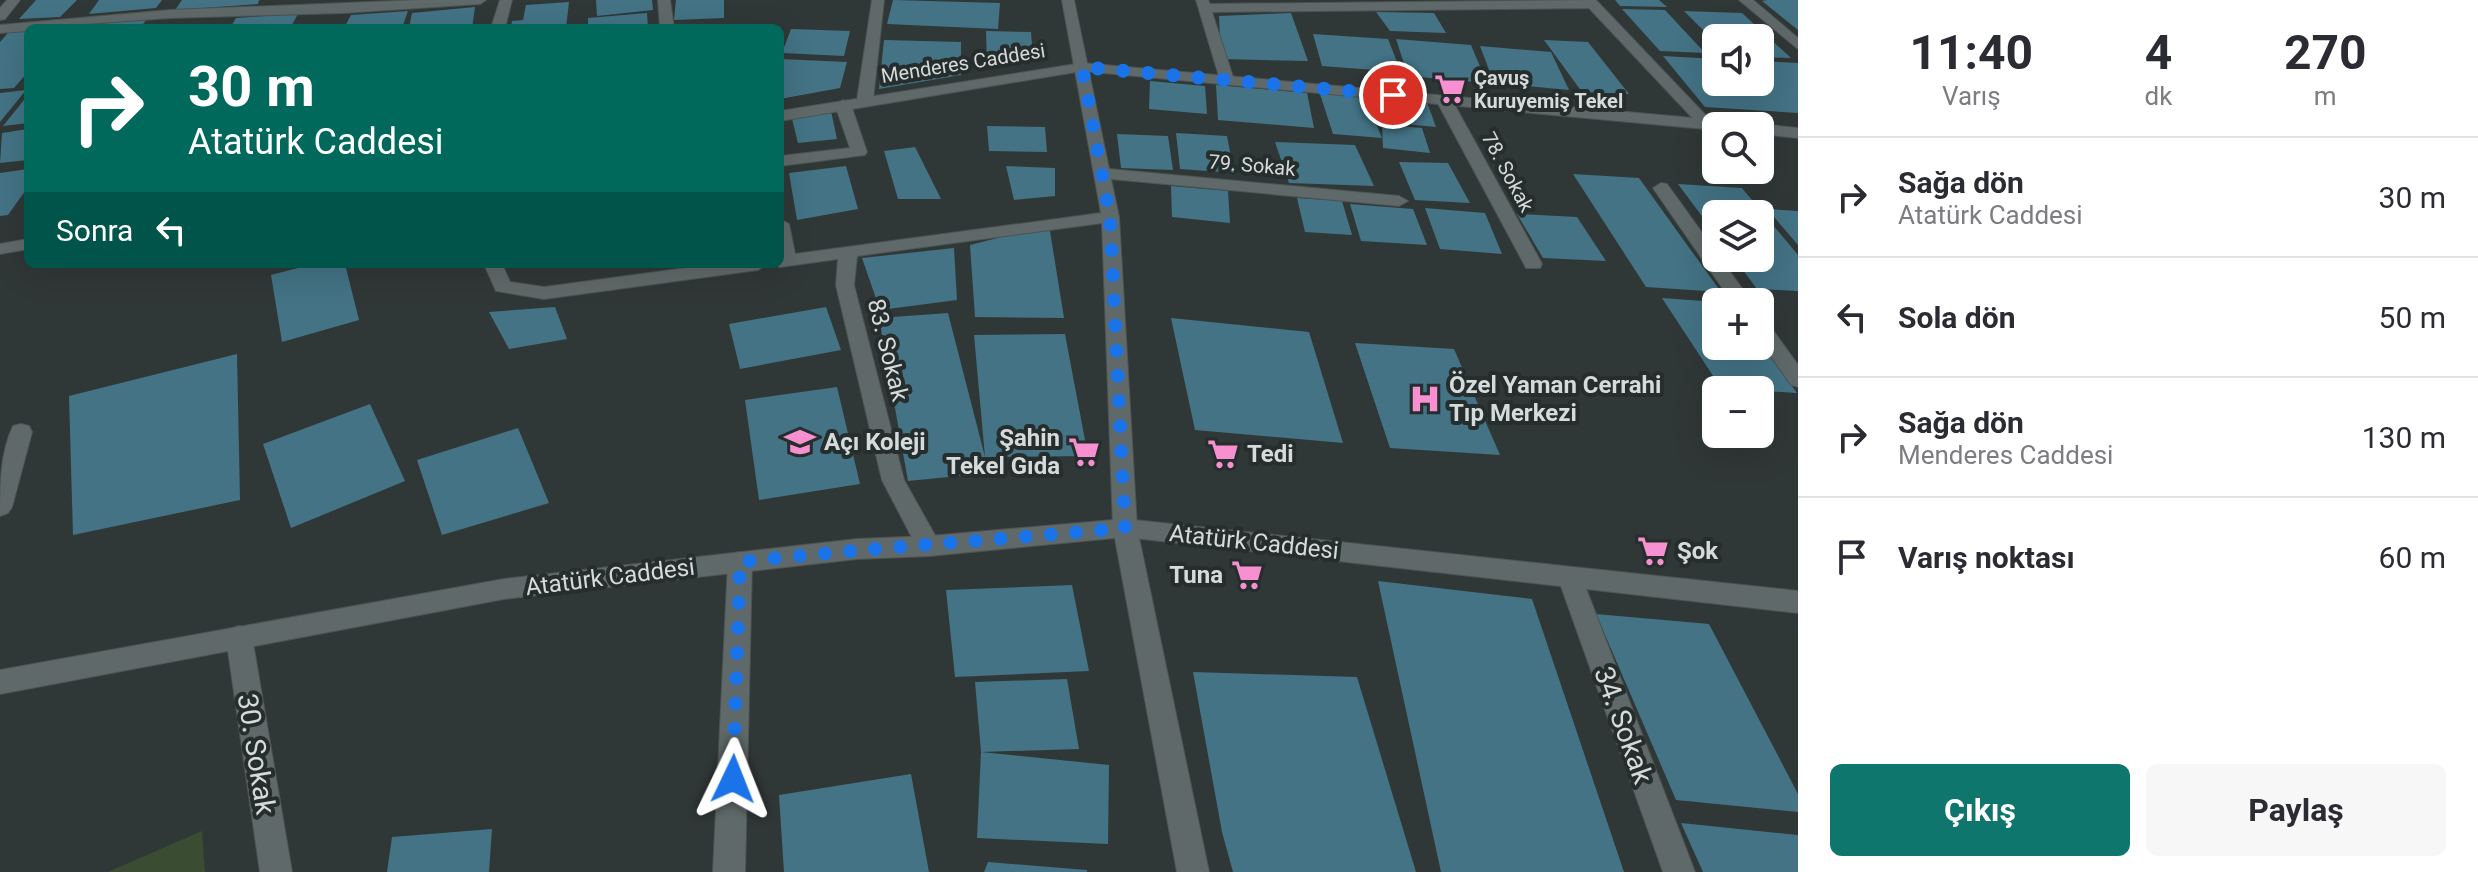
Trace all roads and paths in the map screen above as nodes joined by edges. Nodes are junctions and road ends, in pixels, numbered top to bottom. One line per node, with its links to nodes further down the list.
1 (14, 0): 13 (street)
2 (178, 0): 12 (street)
3 (480, 0): 11 (street)
4 (506, 0): 17 (street)
5 (664, 0): 18 (street)
6 (878, 0): 24 (street)
7 (1068, 0): 22 (street)
8 (1745, 0): 21 (street)
9 (1590, 2): 10 (street); 28 (street)
10 (1204, 4): 23 (street)
11 (345, 5): 12 (street); 16 (street)
12 (170, 14): 14 (street); 15 (street)
13 (0, 16)
14 (57, 24)
15 (164, 24)
16 (338, 24)
17 (499, 24)
18 (667, 24)
19 (24, 27): 20 (street)
20 (0, 29)
21 (1798, 45)
22 (1082, 67): 23 (street, Menderes Caddesi); 24 (street, Menderes Caddesi); 33 (street)
23 (1227, 80): 25 (street, Menderes Caddesi)
24 (865, 100): 26 (street, Menderes Caddesi)
25 (1444, 100): 29 (street, Menderes Caddesi); 41 (street, 78. Sokak)
26 (843, 105): 27 (street, Menderes Caddesi); 32 (street)
27 (784, 115)
28 (1702, 120)
29 (1702, 124)
30 (1774, 130): 31 (street)
31 (1798, 133)
32 (784, 161)
33 (1102, 173): 35 (street, 79. Sokak); 36 (street)
34 (1661, 188): 44 (street)
35 (1399, 201)
36 (1110, 217): 39 (street); 49 (street)
37 (24, 245): 38 (street)
38 (0, 249)
39 (848, 252): 40 (street); 50 (street, 83. Sokak)
40 (784, 260)
41 (1533, 264)
42 (495, 268): 43 (street)
43 (728, 268)
44 (1732, 288)
45 (1774, 347): 46 (street)
46 (1798, 380)
47 (21, 432): 48 (street)
48 (0, 507)
49 (1125, 528): 50 (street, Atatürk Caddesi); 52 (street, Atatürk Caddesi); 58 (street)
50 (929, 546): 51 (street, Atatürk Caddesi)
51 (740, 562): 54 (street, Atatürk Caddesi); 57 (street)
52 (1570, 578): 53 (street, Atatürk Caddesi); 59 (street, 34. Sokak)
53 (1798, 602)
54 (239, 637): 55 (street, Atatürk Caddesi); 56 (street, 30. Sokak)
55 (0, 682)
56 (276, 872)
57 (729, 872)
58 (1193, 872)
59 (1679, 872)

